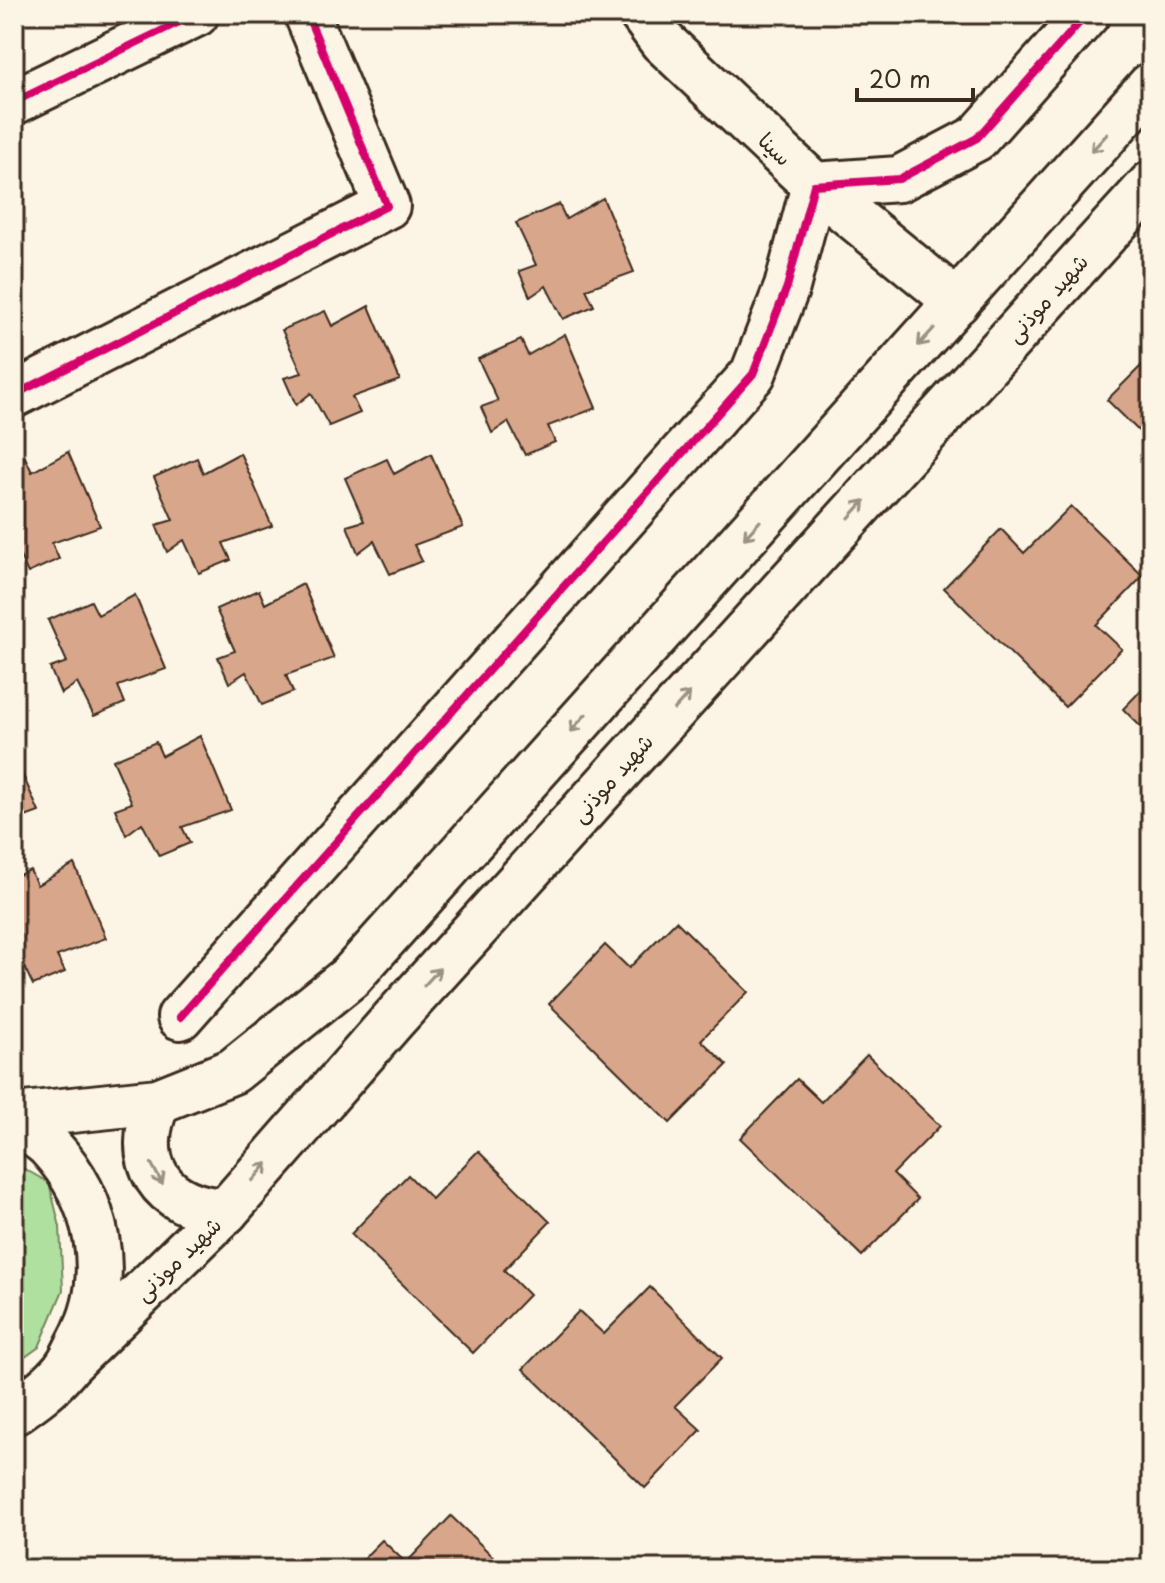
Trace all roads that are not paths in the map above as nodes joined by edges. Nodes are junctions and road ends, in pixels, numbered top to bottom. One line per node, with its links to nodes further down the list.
1 (196, 14): 6 (main road)
2 (307, 14): 10 (main road)
3 (642, 14): 8 (main road, سینا)
4 (1087, 14): 8 (main road)
5 (1151, 85): 9 (main road, one-way to 9)
6 (14, 102)
7 (1151, 184): 14 (main road, شهید موذنی, one-way to 7)
8 (814, 185): 9 (main road, سینا); 11 (main road)
9 (957, 302): 12 (main road, one-way to 12)
10 (14, 395)
11 (180, 1017)
12 (158, 1101): 13 (main road); 14 (main road, one-way to 14)
13 (14, 1118): 15 (main road)
14 (226, 1211): 15 (main road, شهید موذنی)
15 (67, 1366): 16 (main road)
16 (14, 1412)

